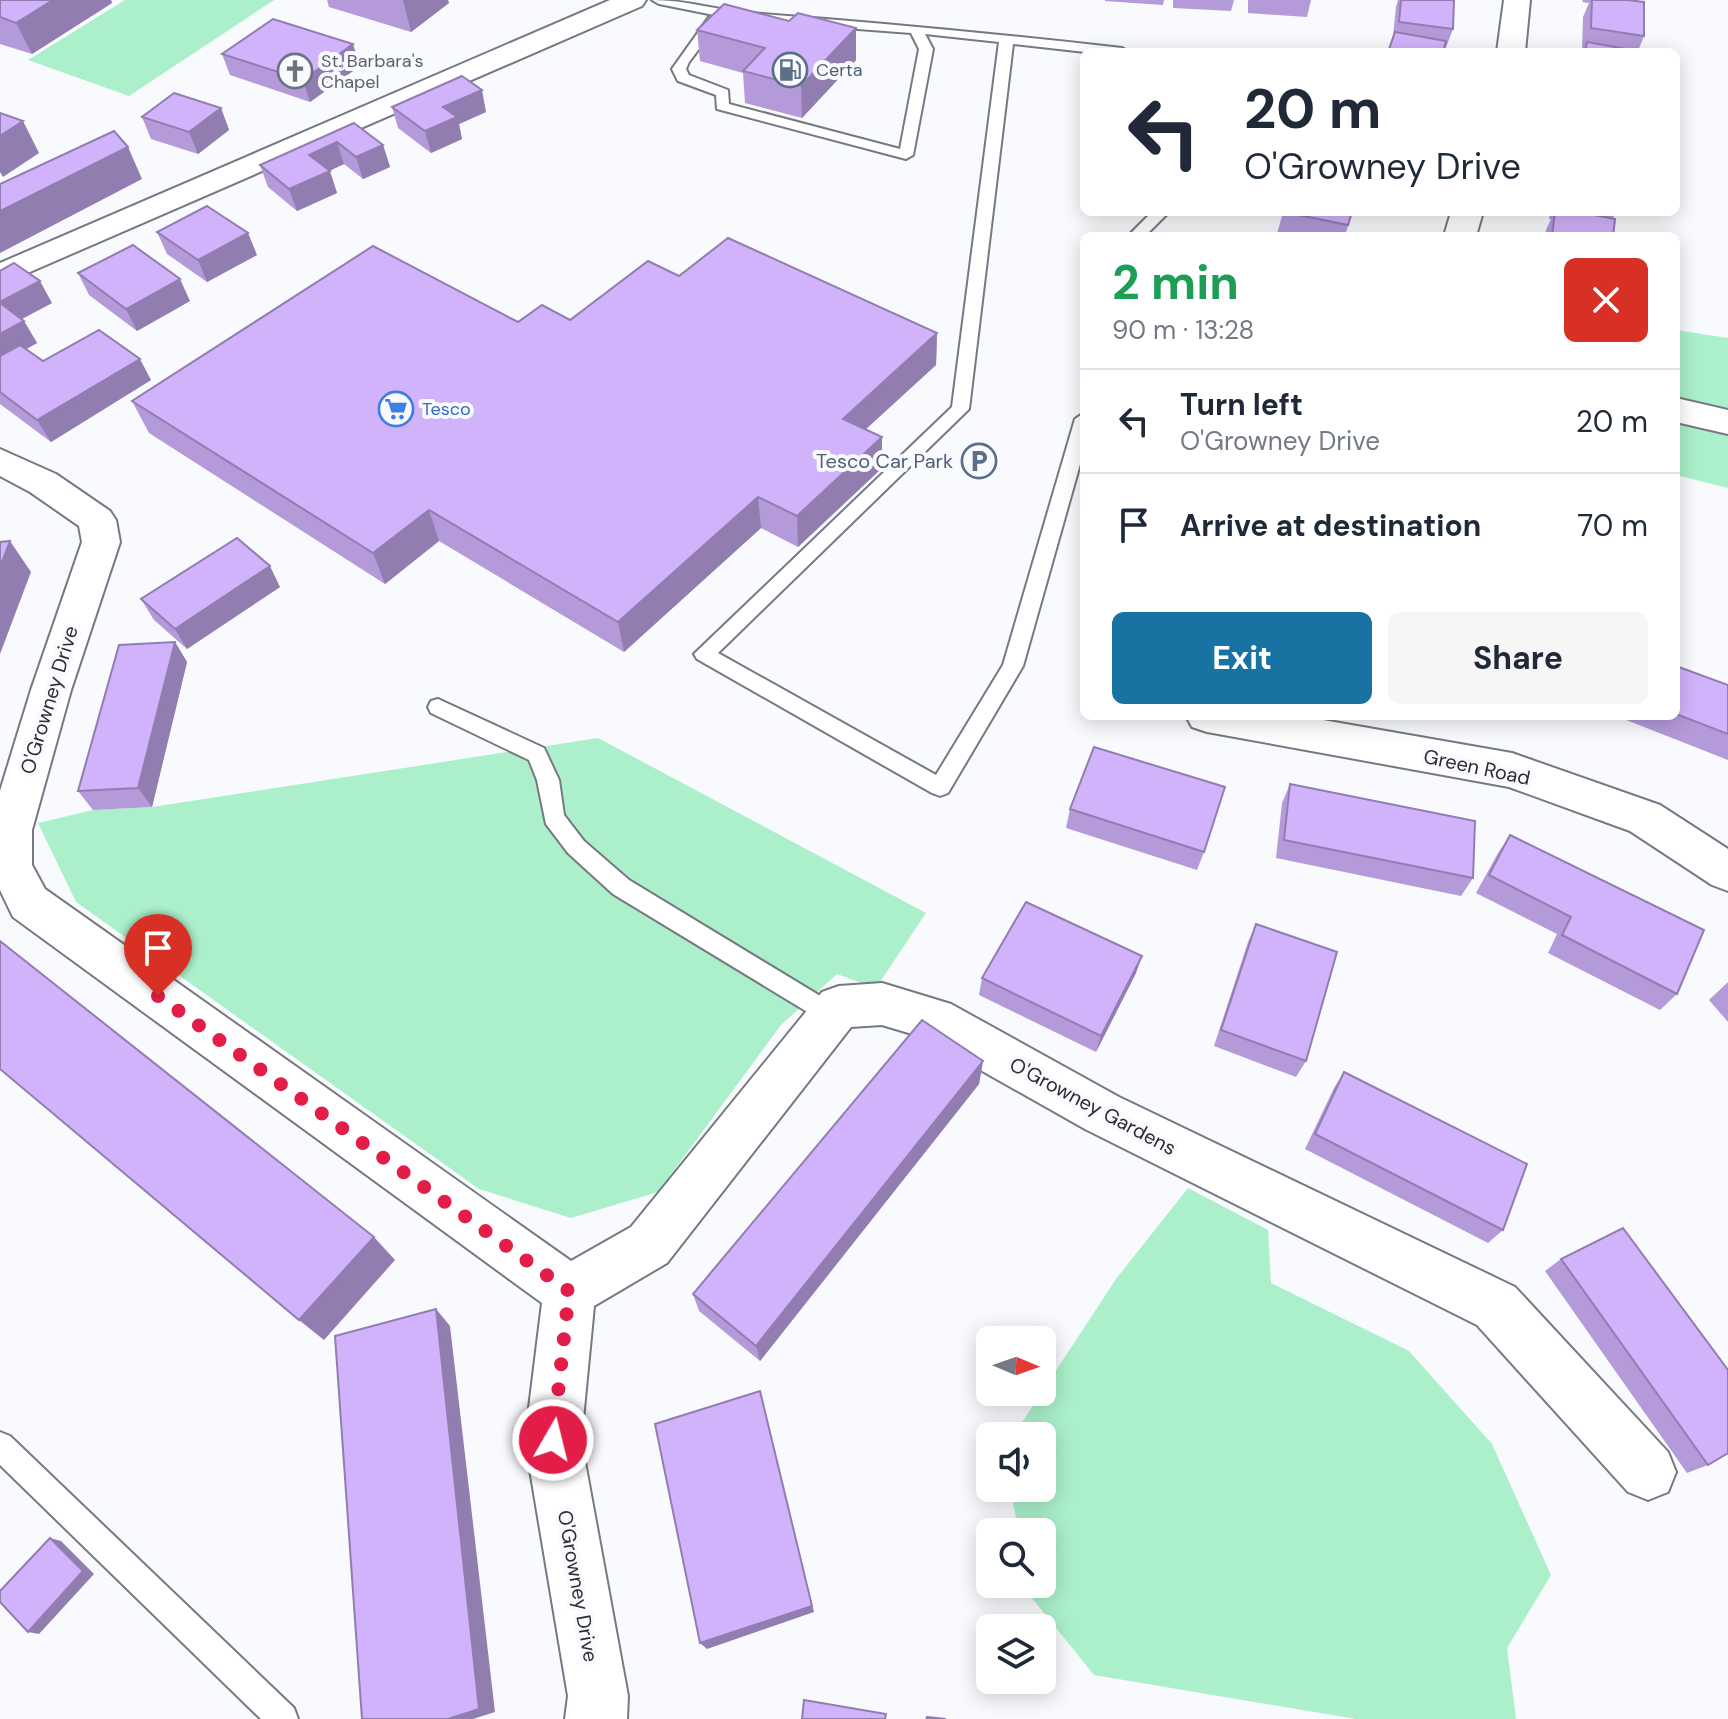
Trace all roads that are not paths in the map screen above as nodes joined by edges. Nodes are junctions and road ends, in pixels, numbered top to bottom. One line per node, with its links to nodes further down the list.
1 (633, 0): 11 (street)
2 (659, 0): 4 (lane)
3 (1517, 0): 8 (street)
4 (720, 12): 5 (lane); 5 (lane)
5 (916, 29): 6 (lane)
6 (1006, 41): 7 (lane); 14 (lane)
7 (1080, 48)
8 (1511, 48)
9 (1157, 216): 10 (lane)
10 (1140, 232)
11 (0, 275)
12 (1680, 411): 13 (street)
13 (1728, 422)
14 (1080, 433)
15 (0, 461): 20 (street, O'Growney Drive)
16 (438, 707): 19 (lane)
17 (1230, 720): 18 (street, Green Road)
18 (1728, 872)
19 (832, 1015): 20 (street); 22 (street, O'Growney Gardens)
20 (569, 1291): 24 (street, O'Growney Drive)
21 (0, 1446): 23 (lane)
22 (1648, 1472)
23 (283, 1719)
24 (596, 1719)

